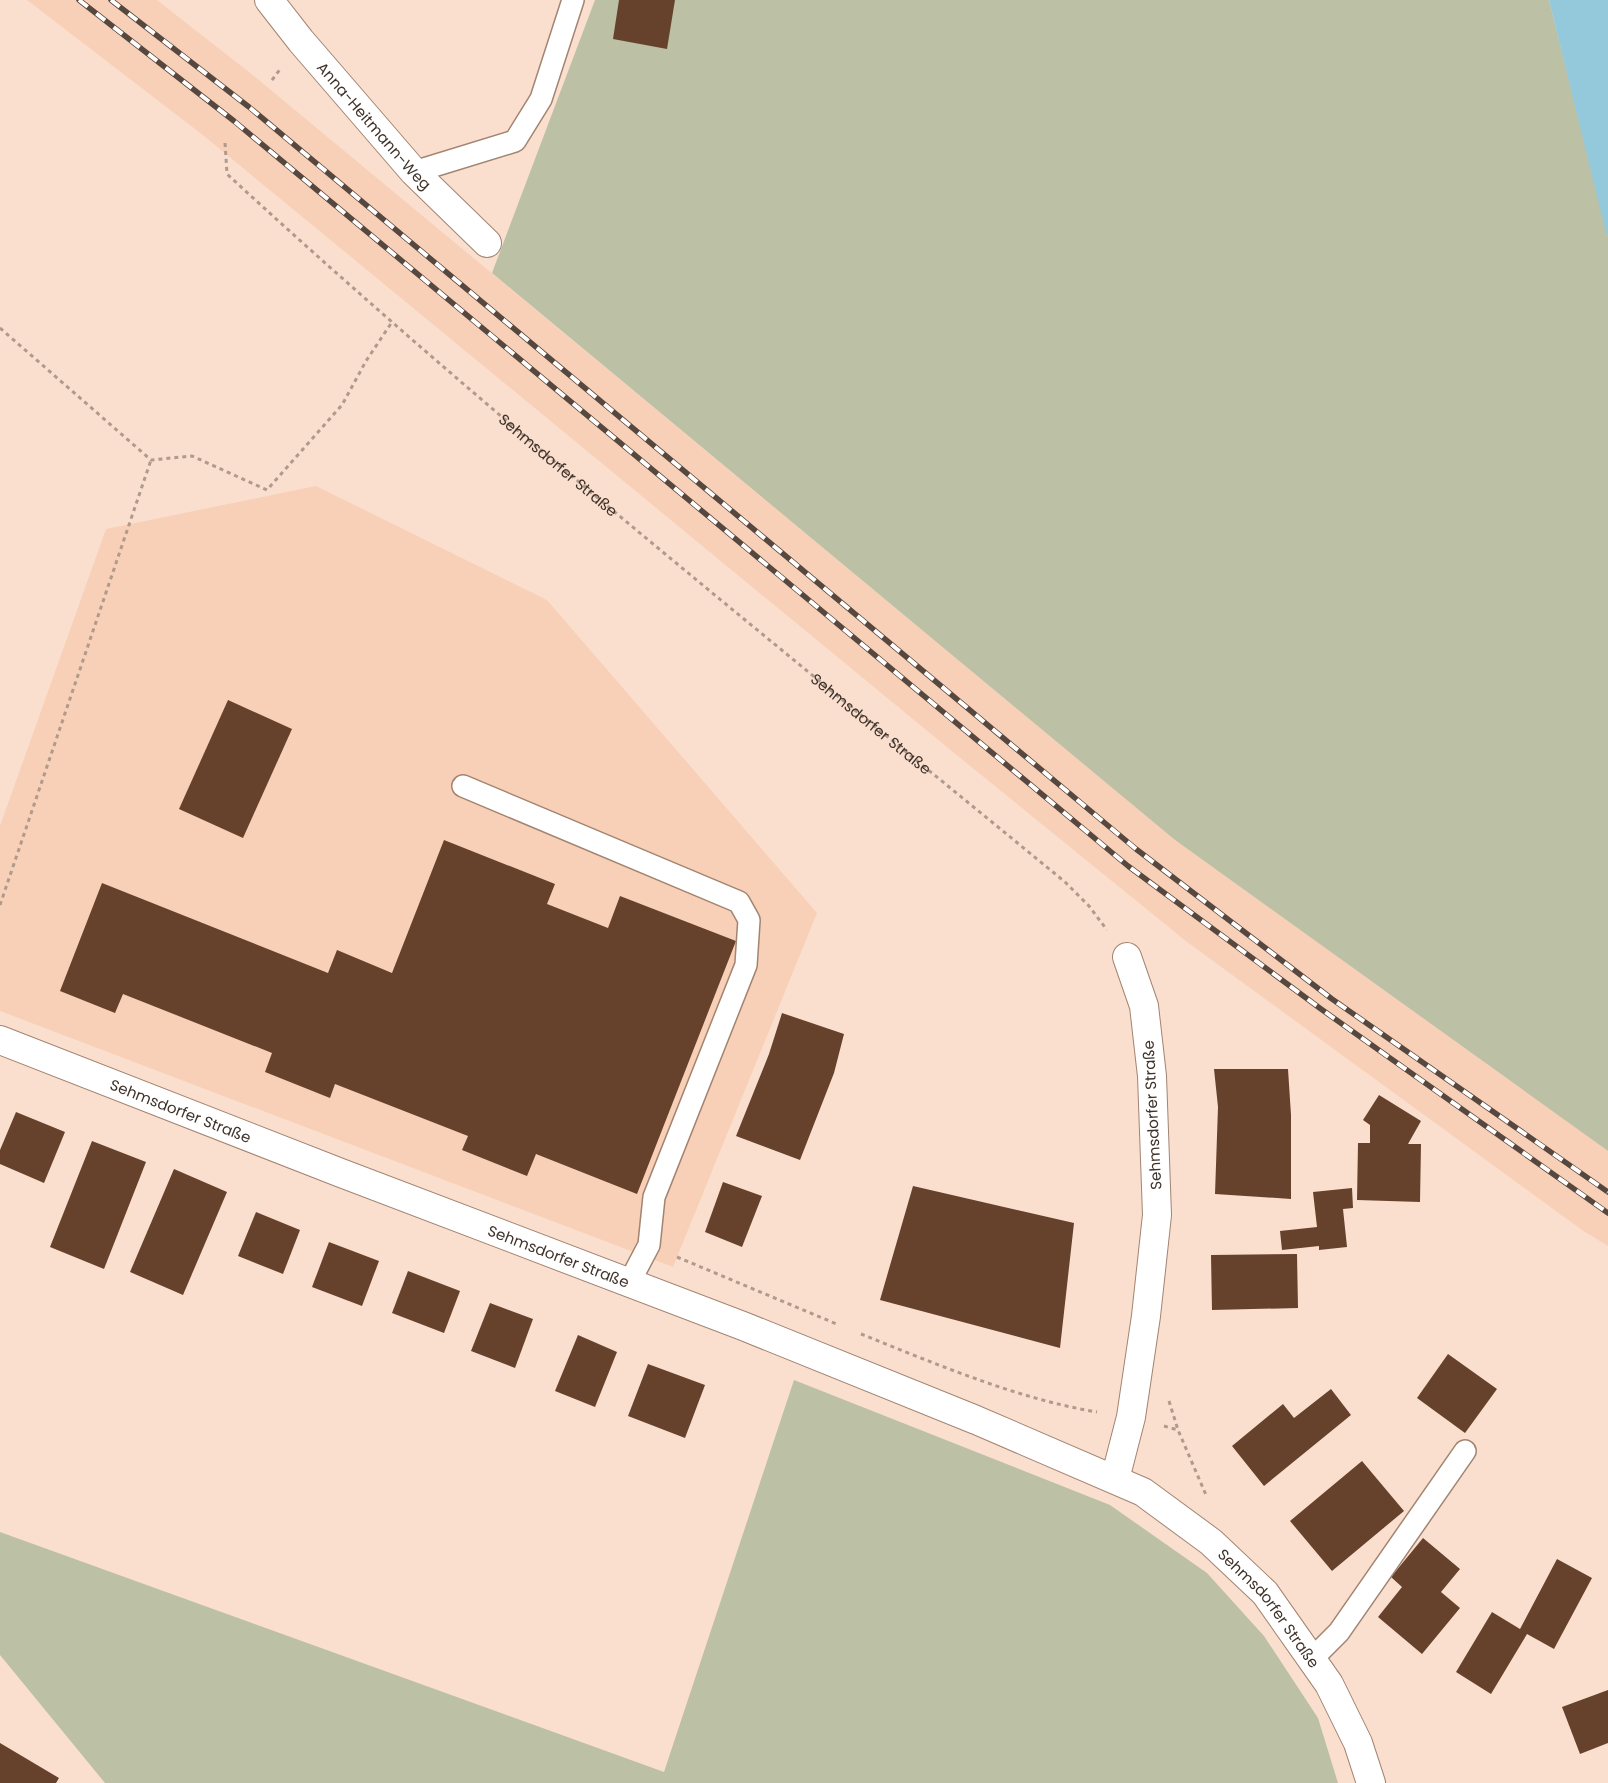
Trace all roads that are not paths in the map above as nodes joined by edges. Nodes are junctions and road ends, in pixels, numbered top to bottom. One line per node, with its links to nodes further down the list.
1 (269, 0): 3 (main road, Anna-Heitmann-Weg)
2 (573, 0): 3 (lane)
3 (414, 172): 4 (main road, Anna-Heitmann-Weg)
4 (487, 242)
5 (464, 786): 8 (lane)
6 (1127, 957): 10 (main road, Sehmsdorfer Straße)
7 (0, 1040): 8 (main road, Sehmsdorfer Straße)
8 (629, 1283): 10 (main road, Sehmsdorfer Straße)
9 (1465, 1451): 11 (lane)
10 (1115, 1479): 11 (main road, Sehmsdorfer Straße)
11 (1312, 1659): 12 (main road, Sehmsdorfer Straße)
12 (1371, 1783)

